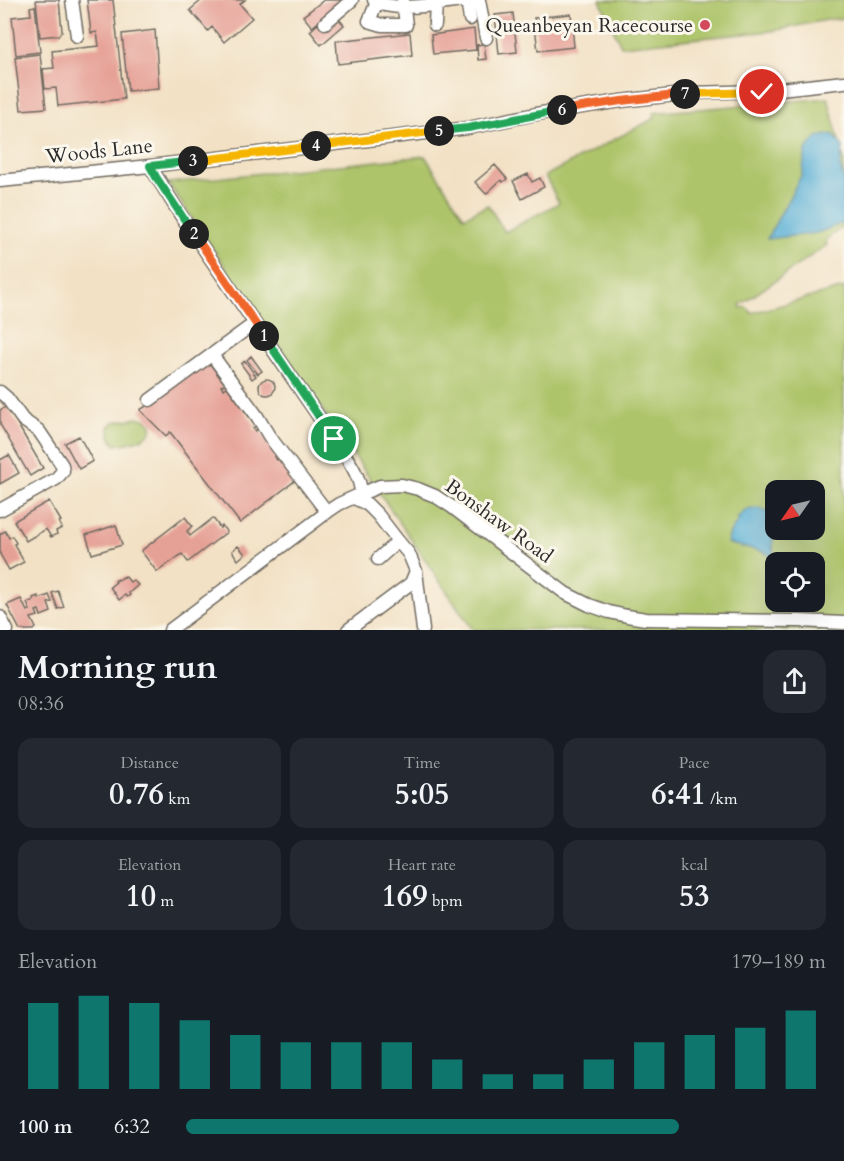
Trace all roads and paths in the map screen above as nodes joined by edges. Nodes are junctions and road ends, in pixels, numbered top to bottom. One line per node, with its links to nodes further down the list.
1 (72, 0): 11 (street)
2 (352, 0): 9 (street)
3 (467, 0): 6 (street); 8 (street)
4 (479, 0): 12 (street)
5 (375, 1): 7 (street); 7 (street)
6 (436, 2): 7 (street); 10 (street)
7 (403, 3)
8 (470, 19)
9 (325, 23)
10 (435, 26)
11 (77, 36)
12 (486, 38)
13 (844, 82): 14 (street, Woods Lane)
14 (150, 166): 15 (street, Woods Lane); 20 (street)
15 (0, 181)
16 (248, 328): 17 (street)
17 (212, 355): 19 (street); 22 (street)
18 (0, 392): 21 (street)
19 (150, 400)
20 (357, 496): 22 (street, Bonshaw Road); 23 (street); 27 (street, Bonshaw Road)
21 (0, 510)
22 (327, 512): 29 (street, Bonshaw Road)
23 (398, 541): 24 (street); 25 (street)
24 (378, 559)
25 (416, 572): 30 (street); 31 (street)
26 (0, 617): 28 (street)
27 (844, 623)
28 (7, 630)
29 (170, 630)
30 (348, 630)
31 (423, 630)

